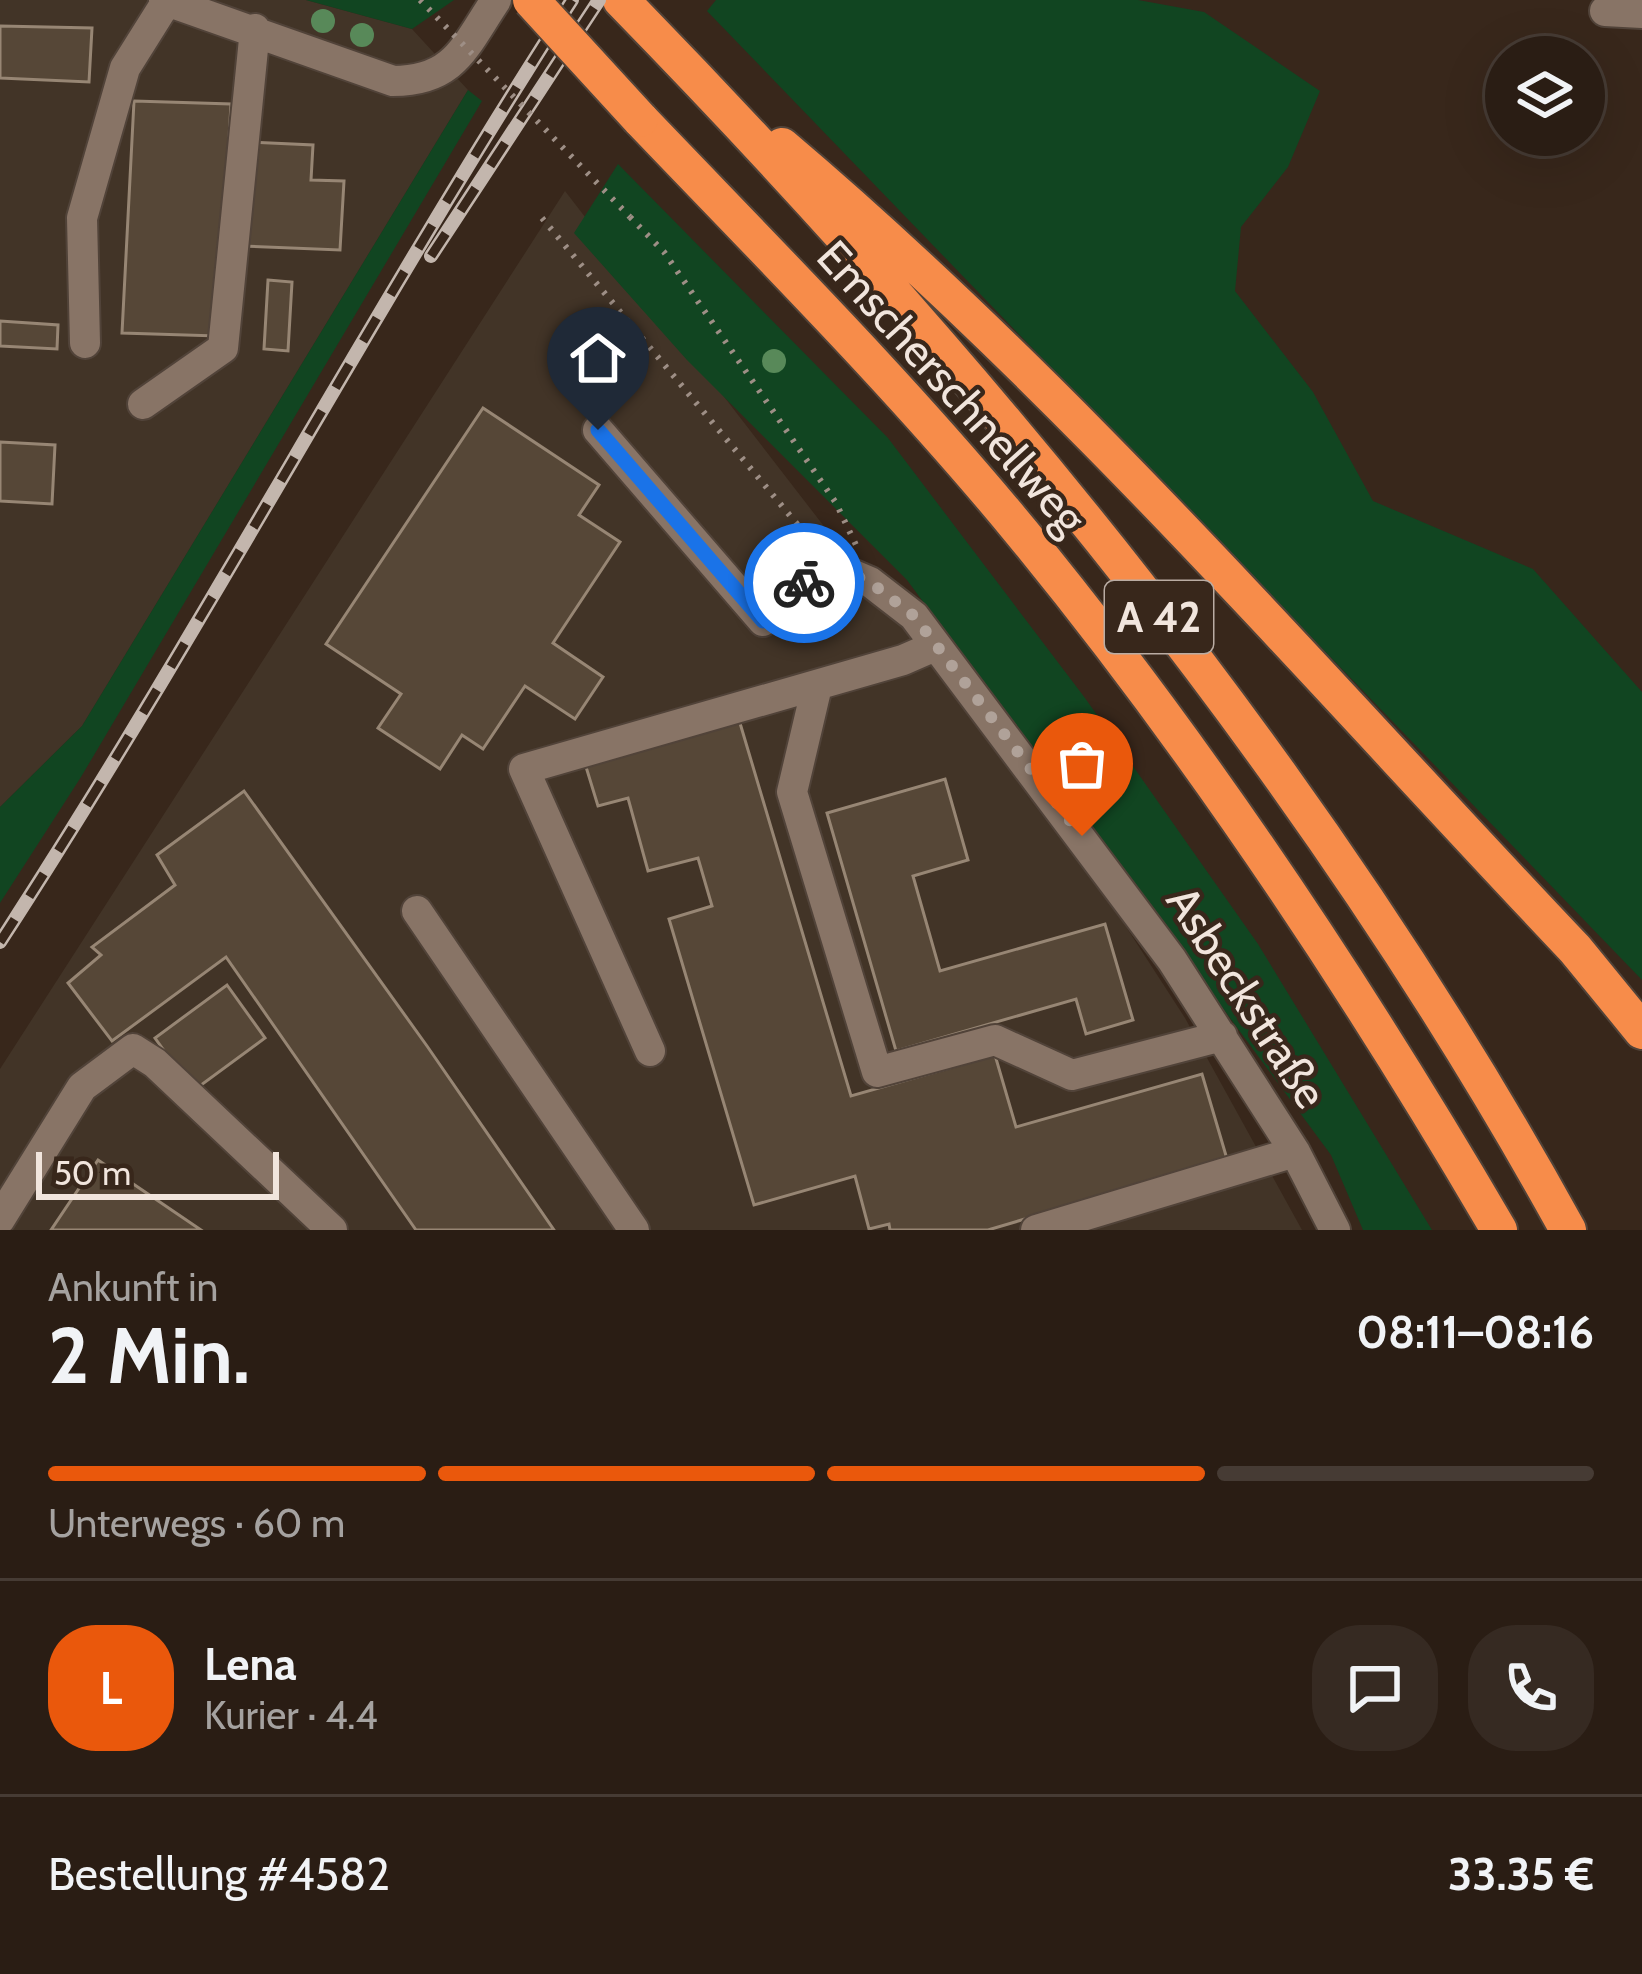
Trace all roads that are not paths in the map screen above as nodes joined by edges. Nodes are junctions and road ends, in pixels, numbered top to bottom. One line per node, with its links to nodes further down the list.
1 (165, 0): 7 (street); 9 (street)
2 (496, 0): 7 (street)
3 (531, 0): 24 (highway, Emscherschnellweg / A 42, bridge)
4 (621, 0): 8 (highway, Emscherschnellweg / A 42)
5 (1605, 11): 6 (street)
6 (1642, 14)
7 (255, 29): 10 (street)
8 (678, 58): 15 (highway); 25 (highway, Emscherschnellweg / A 42)
9 (85, 343)
10 (143, 404)
11 (598, 430): 12 (street, Asbeckstraße)
12 (934, 646): 13 (street); 16 (street, Asbeckstraße)
13 (817, 686): 16 (street); 17 (street)
14 (417, 911): 21 (street)
15 (1642, 1031)
16 (1222, 1036): 18 (street, Asbeckstraße)
17 (650, 1051)
18 (1294, 1152): 22 (street); 23 (street, Asbeckstraße)
19 (0, 1219): 20 (street)
20 (332, 1230)
21 (634, 1230)
22 (1036, 1230)
23 (1335, 1230)
24 (1499, 1230)
25 (1568, 1230)

